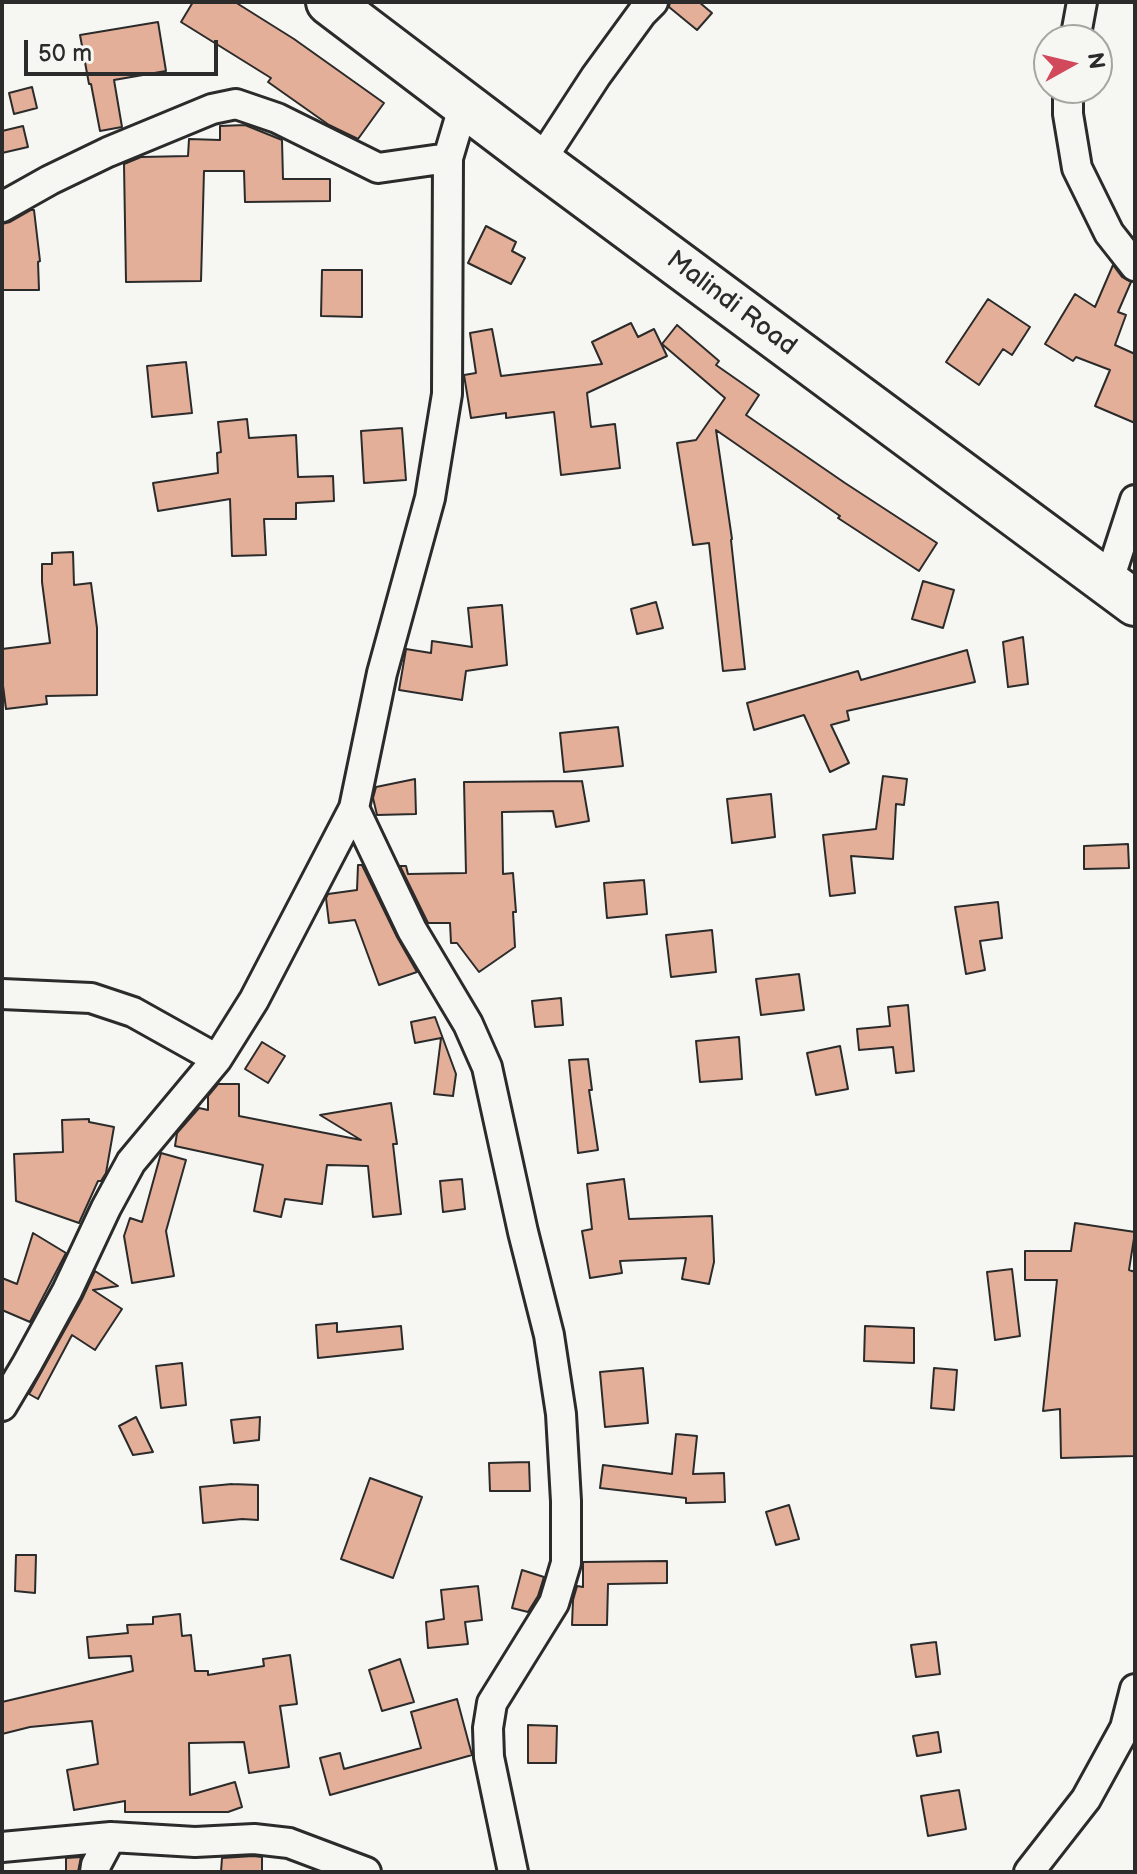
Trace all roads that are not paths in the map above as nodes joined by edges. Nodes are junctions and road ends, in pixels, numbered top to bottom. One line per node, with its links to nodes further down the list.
1 (329, 2): 5 (highway, Malindi Road)
2 (653, 2): 8 (street)
3 (1082, 2): 4 (street)
4 (1078, 24)
5 (464, 104): 7 (street); 8 (highway, Malindi Road)
6 (1068, 104): 10 (street)
7 (448, 158): 9 (street); 13 (street)
8 (540, 162): 12 (highway, Malindi Road)
9 (2, 207)
10 (1135, 266)
11 (1135, 500): 12 (street)
12 (1121, 593)
13 (354, 808): 15 (street); 22 (street)
14 (2, 994): 15 (street)
15 (217, 1059): 16 (street)
16 (2, 1406)
17 (1135, 1689): 23 (street)
18 (111, 1837): 19 (street); 20 (street); 21 (street)
19 (2, 1847)
20 (95, 1872)
21 (366, 1872)
22 (513, 1872)
23 (1029, 1872)

